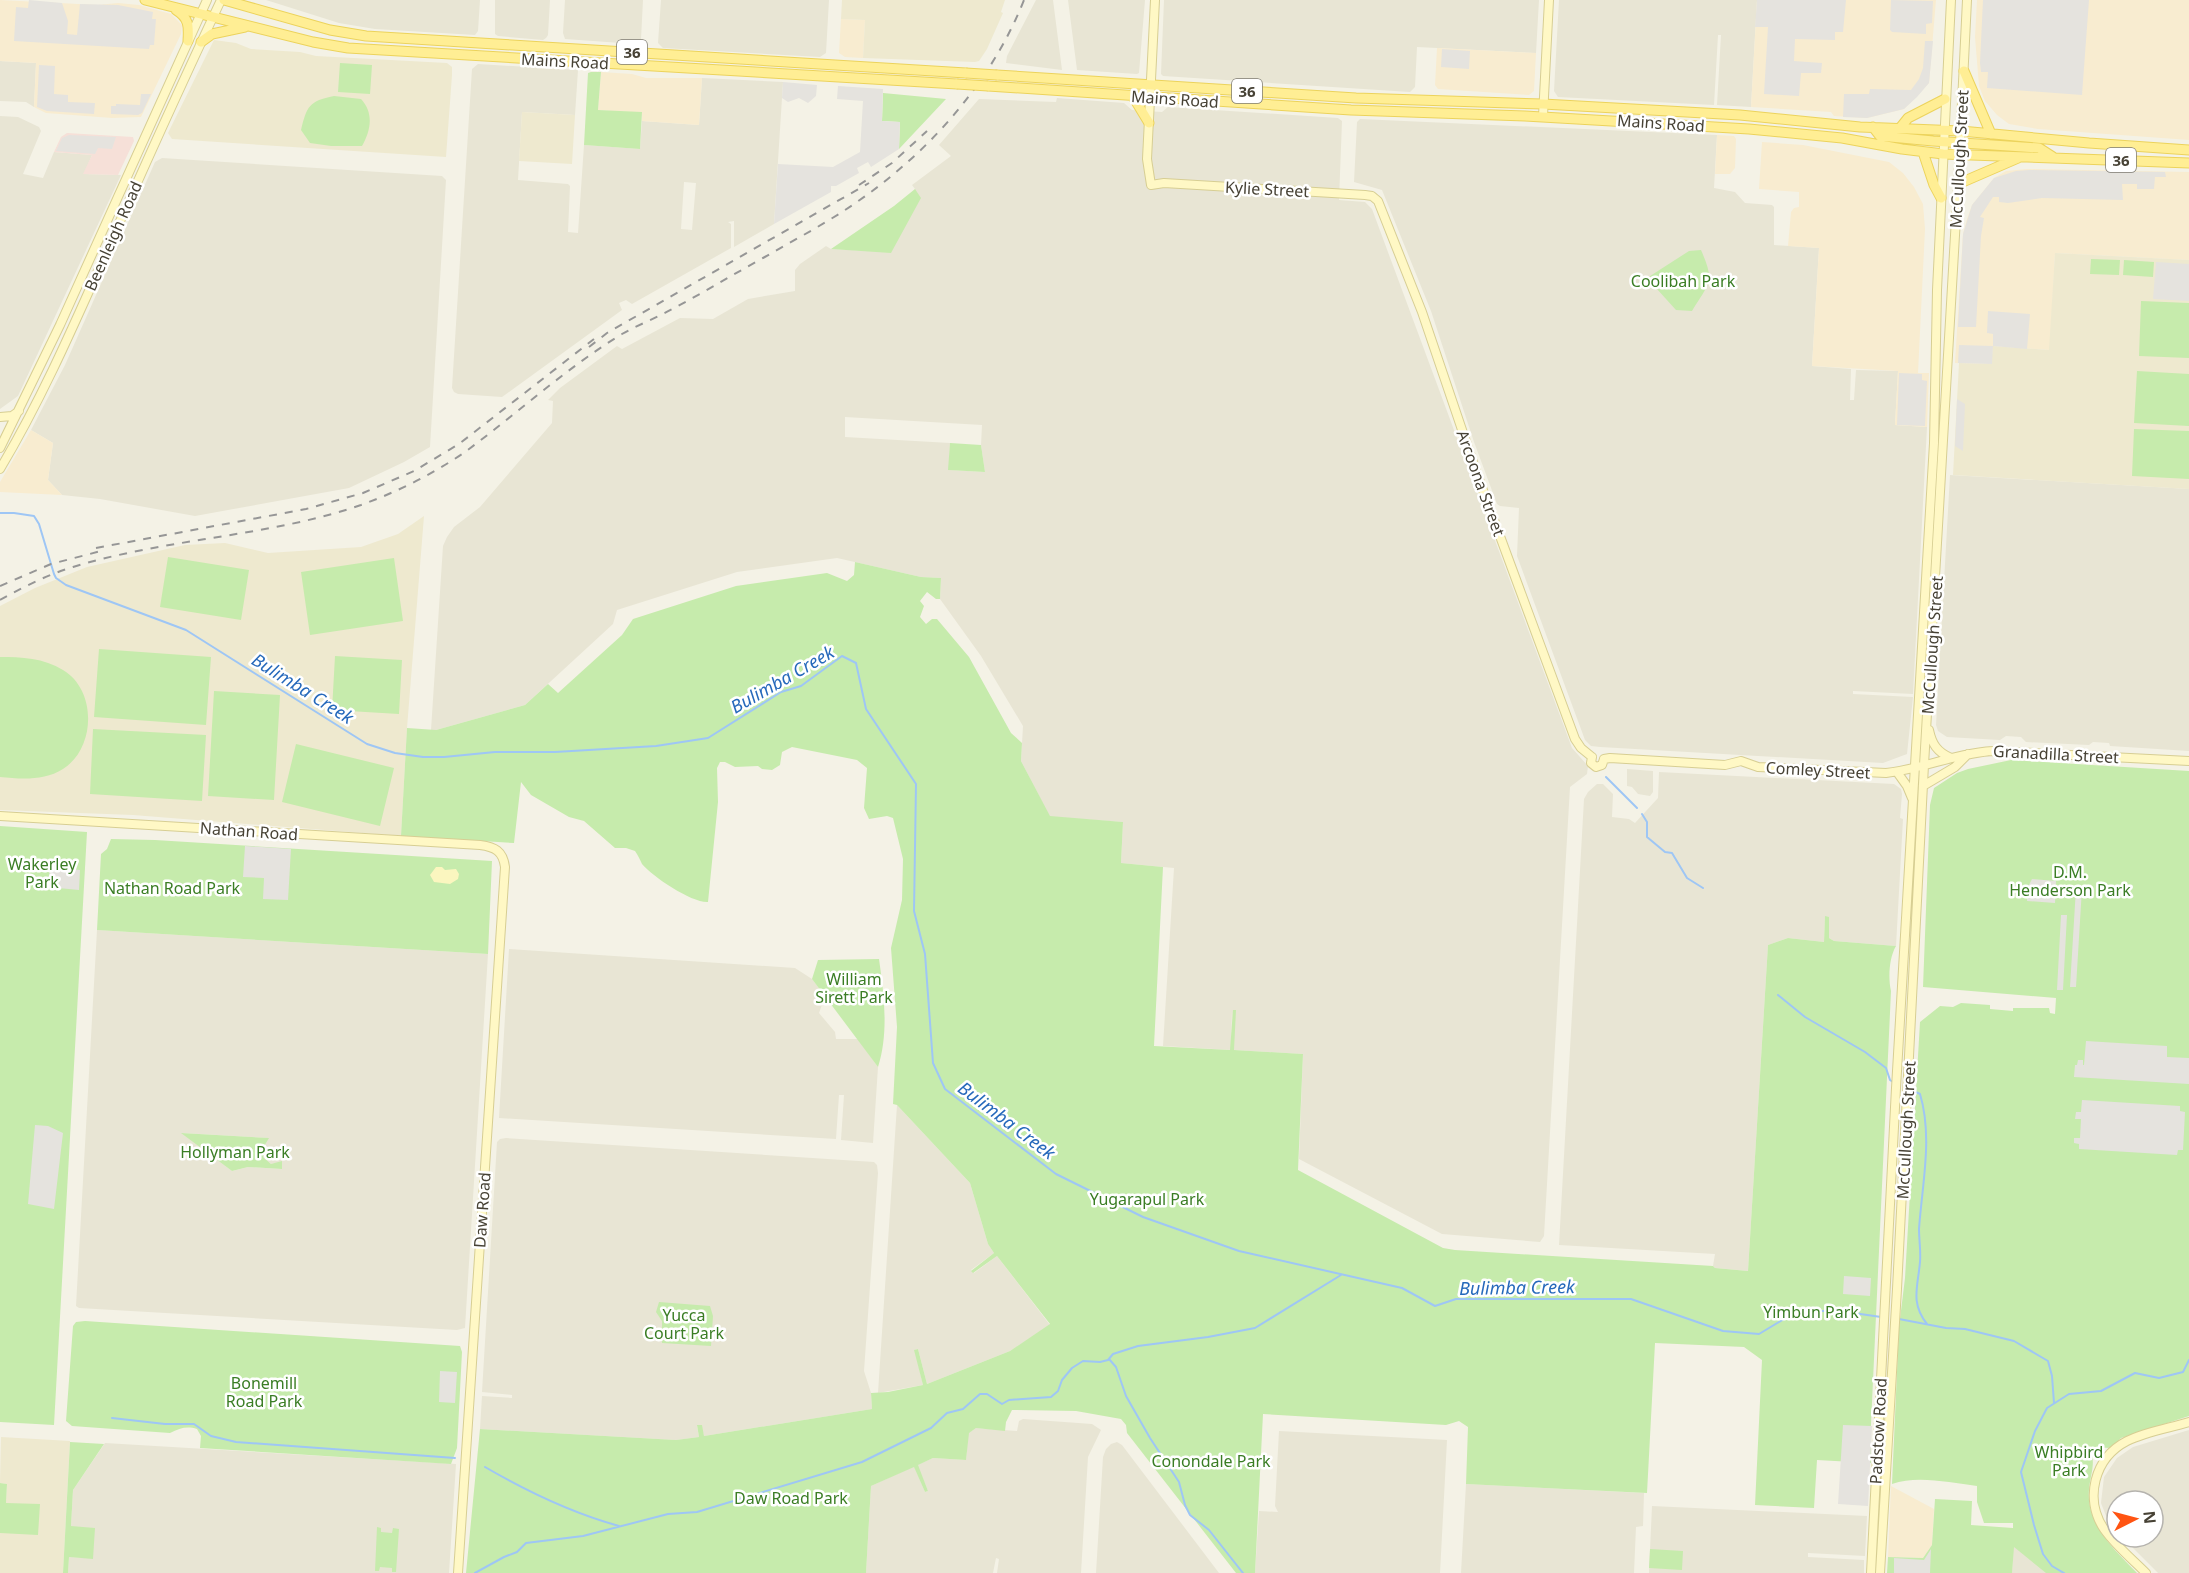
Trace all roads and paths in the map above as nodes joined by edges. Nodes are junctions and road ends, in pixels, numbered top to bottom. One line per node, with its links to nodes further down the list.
1 (145, 0): 9 (main road, 36)
2 (207, 0): 11 (main road, Beenleigh Road)
3 (223, 0): 10 (main road, Mains Road / 36); 12 (main road, Beenleigh Road)
4 (245, 0): 10 (main road)
5 (1155, 0): 17 (main road)
6 (1549, 0): 22 (main road)
7 (1951, 0): 20 (main road, McCullough Street)
8 (1967, 0): 16 (main road, McCullough Street)
9 (172, 6): 11 (main road, 36); 14 (main road)
10 (254, 9): 17 (main road, Mains Road / 36, bridge)
11 (200, 15): 12 (main road, Mains Road / 36); 14 (main road, Beenleigh Road)
12 (213, 18): 13 (main road, Mains Road / 36); 15 (main road, Beenleigh Road)
13 (250, 26): 15 (main road); 18 (main road, Mains Road / 36, bridge)
14 (188, 41): 43 (main road, Beenleigh Road)
15 (201, 42): 47 (main road, Beenleigh Road)
16 (1964, 71): 29 (main road, McCullough Street); 30 (main road)
17 (1150, 84): 19 (main road); 21 (main road, Mains Road / 36)
18 (1132, 95): 19 (main road, Mains Road / 36); 25 (main road)
19 (1150, 97): 23 (main road, Mains Road / 36); 25 (main road)
20 (1946, 99): 27 (main road); 28 (main road, McCullough Street)
21 (1388, 100): 22 (main road, Mains Road / 36); 23 (main road)
22 (1543, 104): 24 (main road); 26 (main road, Mains Road / 36)
23 (1388, 112): 24 (main road, Mains Road / 36)
24 (1542, 117): 34 (main road, Mains Road / 36)
25 (1149, 123): 42 (main road, Kylie Street)
26 (1873, 127): 27 (main road, Mains Road / 36); 31 (main road)
27 (1900, 128): 28 (main road, Mains Road / 36)
28 (1944, 129): 29 (main road, Mains Road / 36); 31 (main road, McCullough Street)
29 (1961, 130): 30 (main road, Mains Road / 36); 32 (main road, McCullough Street)
30 (1991, 134): 33 (main road, Mains Road / 36)
31 (1944, 142): 32 (main road); 35 (main road, McCullough Street)
32 (1960, 143): 36 (main road, McCullough Street); 38 (main road)
33 (2189, 150)
34 (1923, 152): 35 (main road, Mains Road / 36); 41 (main road)
35 (1943, 154): 36 (main road, Mains Road / 36); 41 (main road, McCullough Street)
36 (1960, 155): 37 (main road, Mains Road / 36); 40 (main road, McCullough Street)
37 (2020, 157): 38 (main road, Mains Road / 36); 40 (main road)
38 (2053, 157): 39 (main road, Mains Road / 36)
39 (2189, 163)
40 (1959, 184): 50 (main road, McCullough Street)
41 (1941, 198): 56 (main road, McCullough Street)
42 (1380, 204): 52 (main road, Arcoona Street)
43 (19, 411): 44 (main road); 46 (main road, Beenleigh Road)
44 (0, 417)
45 (0, 422): 46 (main road)
46 (6, 429): 47 (main road); 48 (main road, Beenleigh Road)
47 (20, 434): 49 (main road, Beenleigh Road)
48 (0, 448)
49 (0, 469)
50 (1927, 723): 53 (main road); 55 (main road, McCullough Street)
51 (1968, 754): 53 (main road, Granadilla Street); 54 (main road, Granadilla Street); 58 (main road)
52 (1592, 757): 57 (main road, Comley Street)
53 (1951, 758): 55 (main road, Granadilla Street)
54 (2189, 761)
55 (1924, 765): 56 (main road, Comley Street); 58 (main road, McCullough Street)
56 (1915, 768): 57 (main road, Comley Street); 59 (main road, McCullough Street)
57 (1898, 772): 59 (main road)
58 (1923, 786): 63 (main road, McCullough Street)
59 (1913, 800): 62 (main road, McCullough Street)
60 (0, 816): 61 (main road, Nathan Road)
61 (497, 849): 65 (main road, Daw Road)
62 (1886, 1288): 66 (main road, Padstow Road)
63 (1898, 1289): 67 (main road, Padstow Road)
64 (2189, 1422): 68 (main road)
65 (459, 1573)
66 (1871, 1573)
67 (1881, 1573)
68 (2146, 1573)

